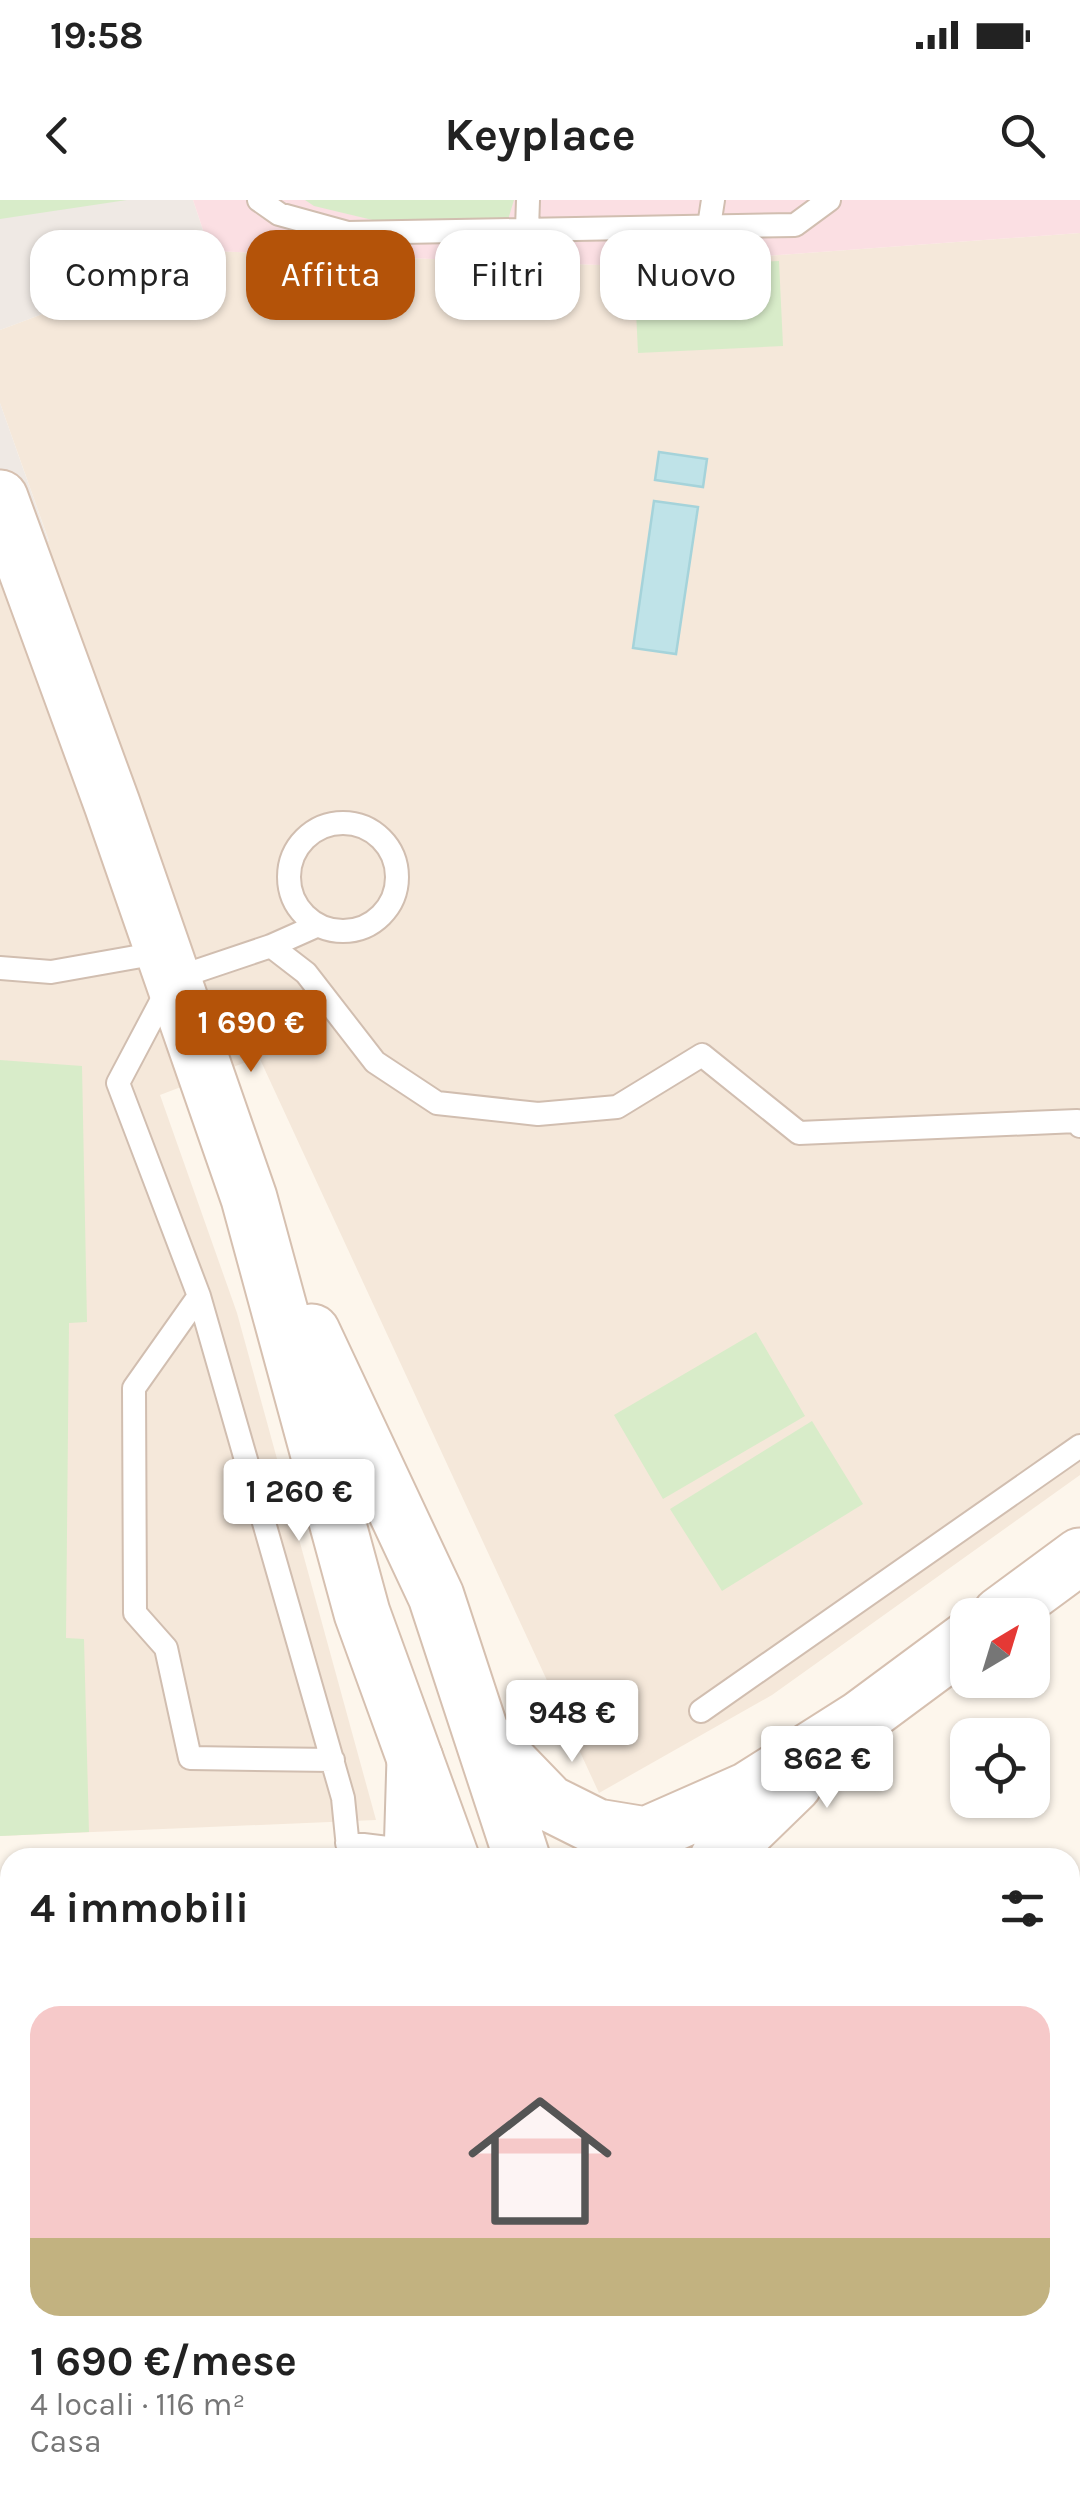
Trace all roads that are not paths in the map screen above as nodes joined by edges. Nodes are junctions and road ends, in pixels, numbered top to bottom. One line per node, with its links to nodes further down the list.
1 (259, 200): 6 (lane)
2 (528, 200): 6 (lane)
3 (713, 200): 5 (lane)
4 (828, 200): 5 (lane)
5 (709, 226): 6 (lane)
6 (526, 229)
7 (0, 498): 10 (main road)
8 (316, 926): 8 (lane); 9 (lane)
9 (271, 946): 10 (lane); 12 (lane)
10 (168, 966): 11 (lane); 13 (main road); 14 (lane)
11 (0, 968)
12 (1080, 1126)
13 (249, 1198): 21 (main road); 25 (main road)
14 (198, 1296): 22 (lane); 22 (lane)
15 (1080, 1446): 19 (lane)
16 (1080, 1556): 17 (main road)
17 (1023, 1598)
18 (950, 1652): 20 (main road)
19 (701, 1711)
20 (860, 1719): 23 (main road); 27 (main road)
21 (480, 1732): 23 (main road); 26 (main road)
22 (332, 1760): 24 (lane)
23 (632, 1846)
24 (348, 1848)
25 (424, 1848)
26 (519, 1848)
27 (729, 1848)

